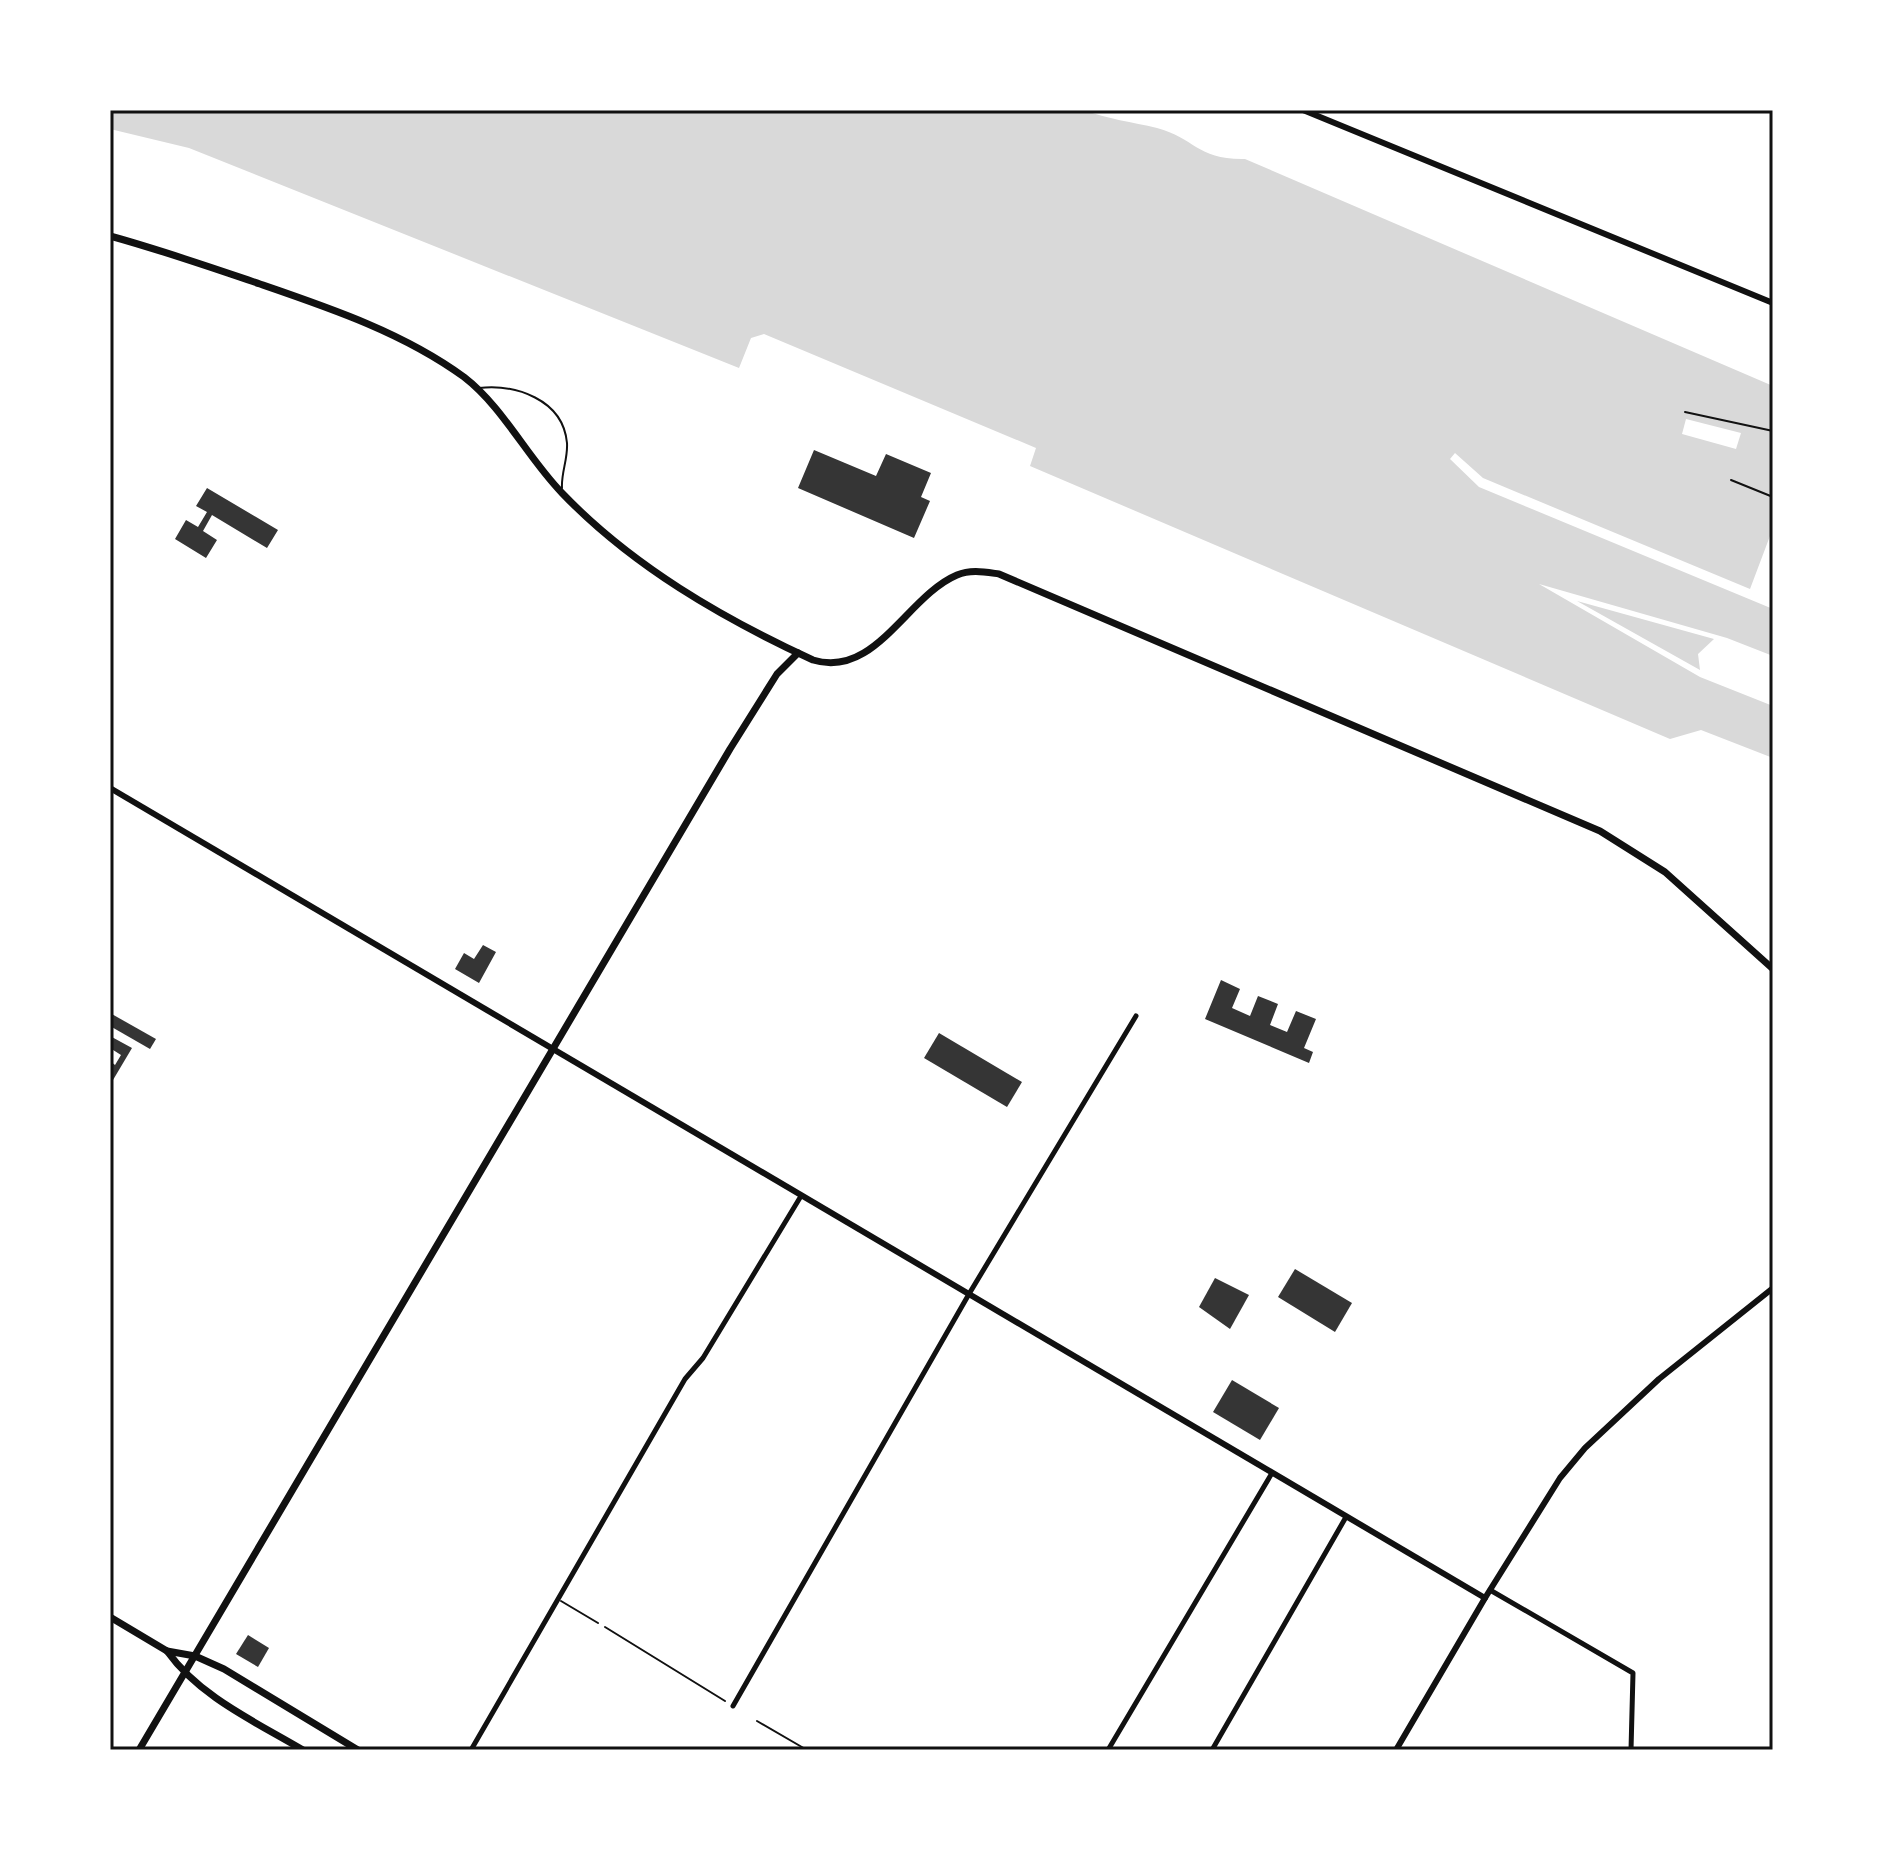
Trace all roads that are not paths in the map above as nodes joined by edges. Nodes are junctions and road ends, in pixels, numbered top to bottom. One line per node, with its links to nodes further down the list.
1 (1303, 110): 3 (street)
2 (110, 236): 4 (main road)
3 (1773, 303)
4 (477, 388): 5 (main road); 5 (lane)
5 (562, 493): 6 (main road)
6 (798, 653): 8 (main road); 10 (main road)
7 (111, 791): 10 (street)
8 (1773, 969)
9 (1136, 1016): 13 (street)
10 (555, 1051): 11 (street); 22 (main road)
11 (801, 1196): 13 (street); 18 (street)
12 (1773, 1288): 16 (street)
13 (969, 1294): 14 (street); 24 (street)
14 (1272, 1473): 15 (street); 29 (street)
15 (1346, 1517): 17 (street); 30 (street)
16 (1490, 1590): 17 (street); 32 (street)
17 (1485, 1598): 31 (street)
18 (559, 1599): 20 (lane); 28 (street)
19 (110, 1617): 21 (main road)
20 (598, 1623)
21 (167, 1651): 22 (main road); 23 (main road)
22 (195, 1656): 23 (main road); 27 (main road)
23 (184, 1674): 25 (main road); 26 (main road)
24 (733, 1706)
25 (139, 1750)
26 (303, 1750)
27 (358, 1750)
28 (471, 1750)
29 (1108, 1750)
30 (1212, 1750)
31 (1396, 1750)
32 (1631, 1750)

